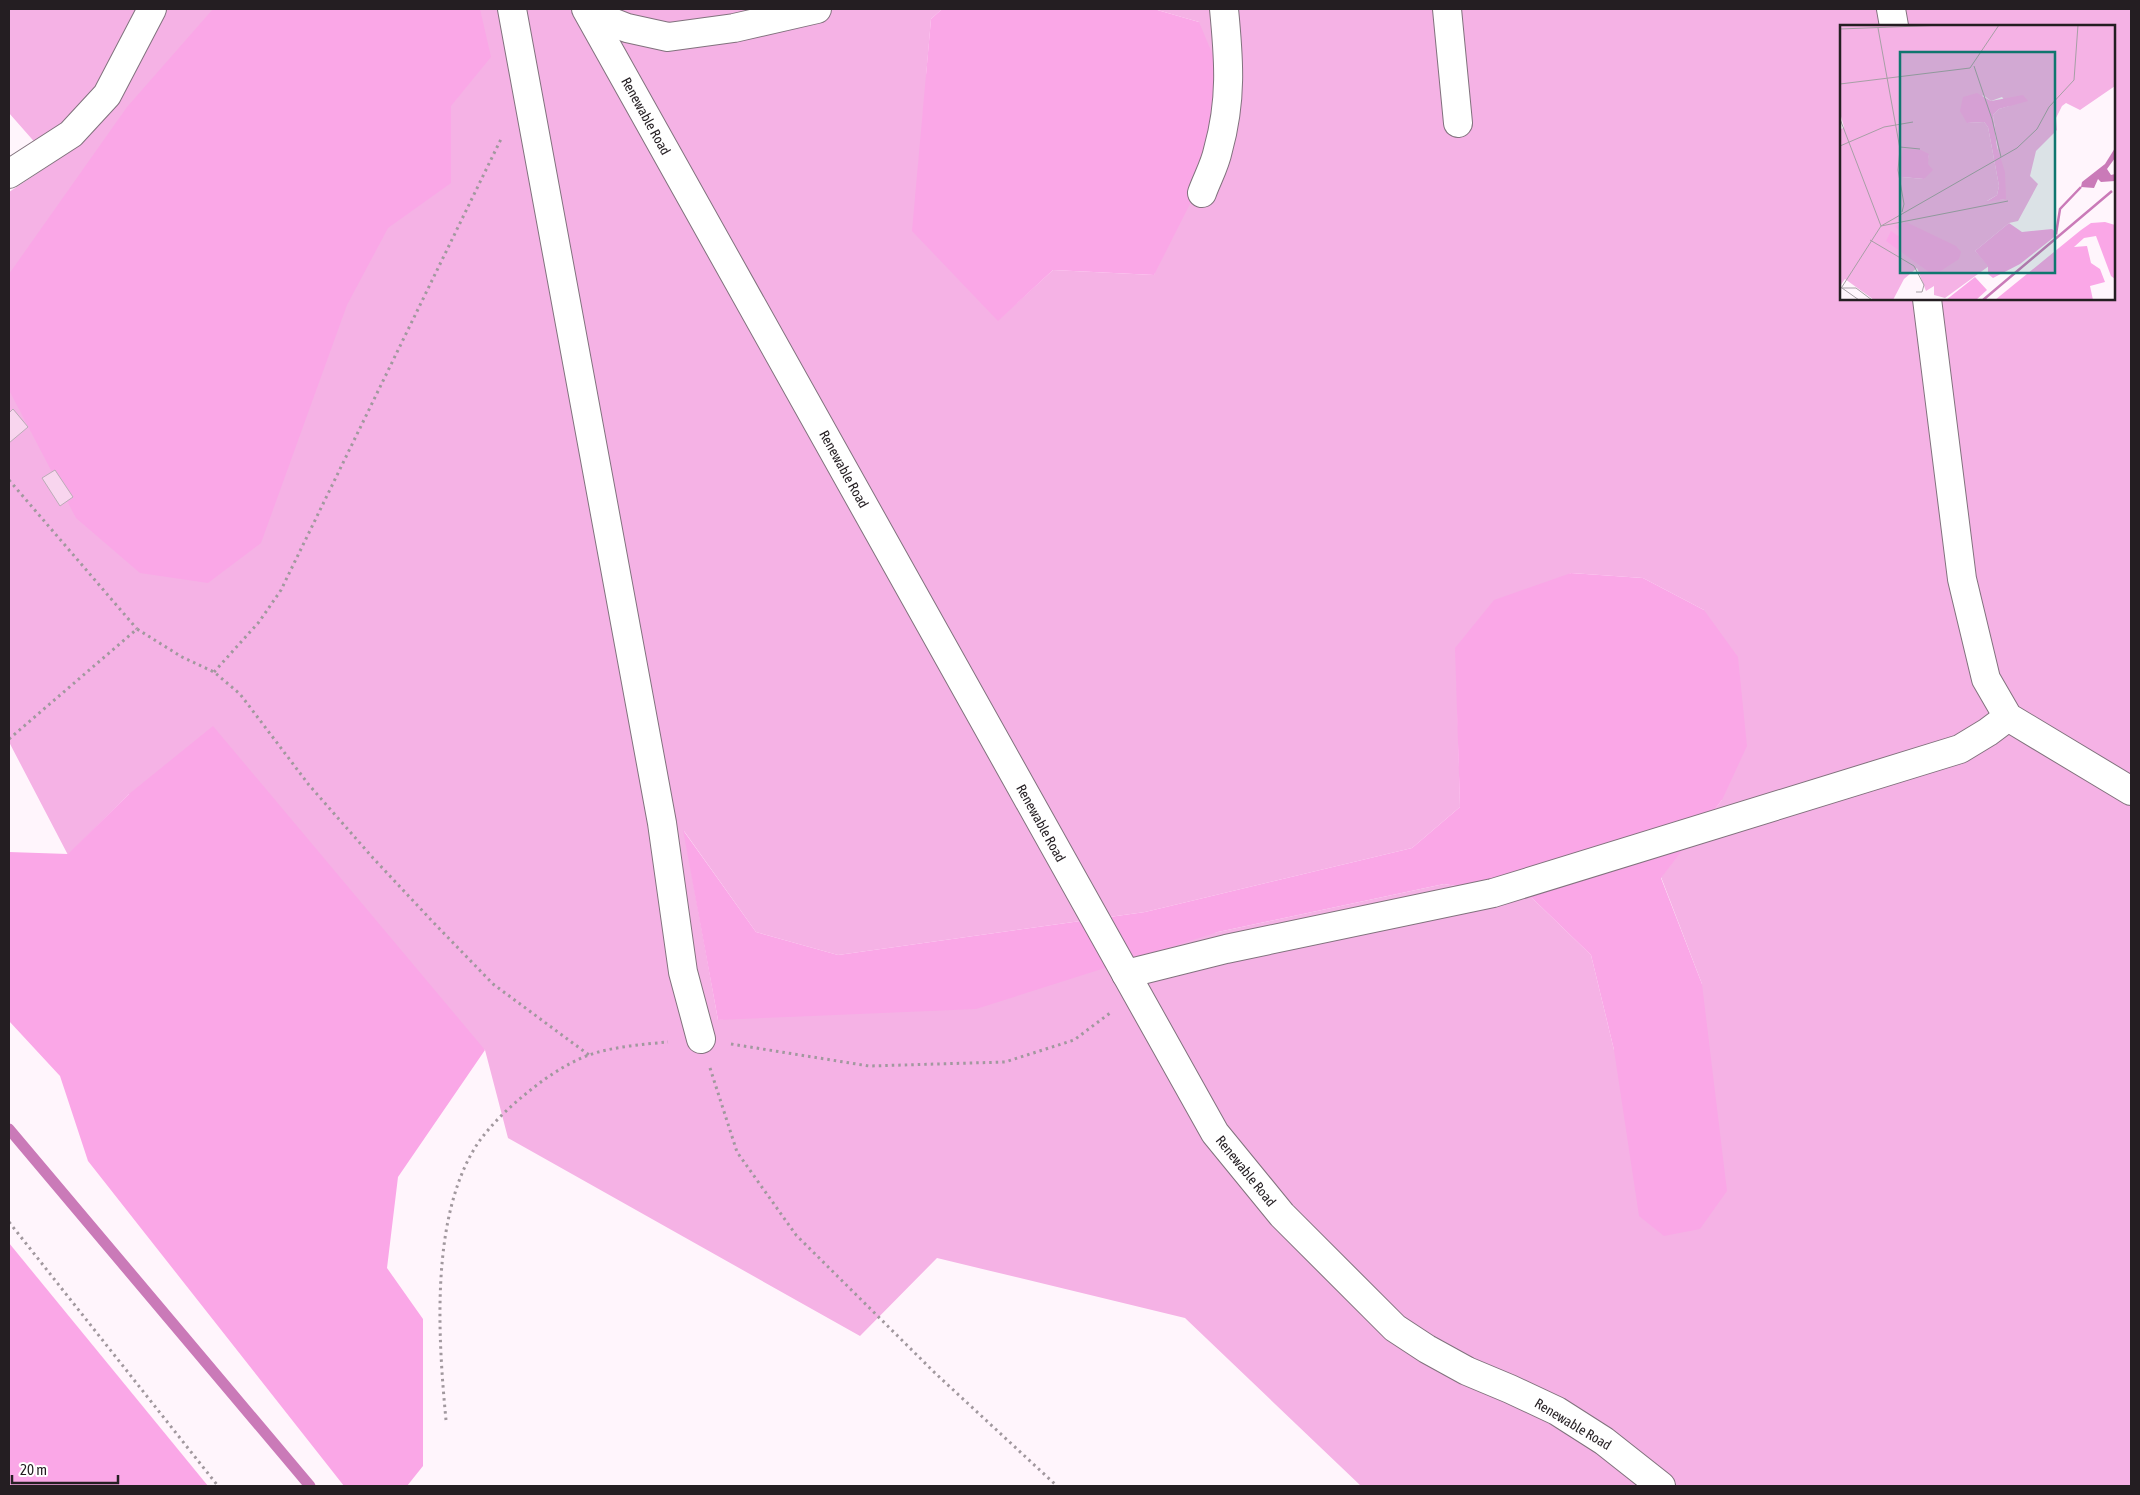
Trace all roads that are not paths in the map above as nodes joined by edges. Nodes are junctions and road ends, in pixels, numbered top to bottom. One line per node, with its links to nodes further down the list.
1 (152, 9): 10 (lane)
2 (512, 9): 16 (lane)
3 (817, 9): 7 (lane)
4 (1224, 9): 11 (lane)
5 (1447, 9): 9 (lane)
6 (1892, 9): 8 (lane)
7 (587, 11): 15 (lane, Renewable Road)
8 (1894, 25)
9 (1458, 123)
10 (9, 174)
11 (1202, 193)
12 (1927, 300): 13 (lane)
13 (2008, 716): 14 (lane); 15 (lane)
14 (2131, 792)
15 (1131, 983): 17 (lane, Renewable Road)
16 (700, 1039)
17 (1661, 1486)

